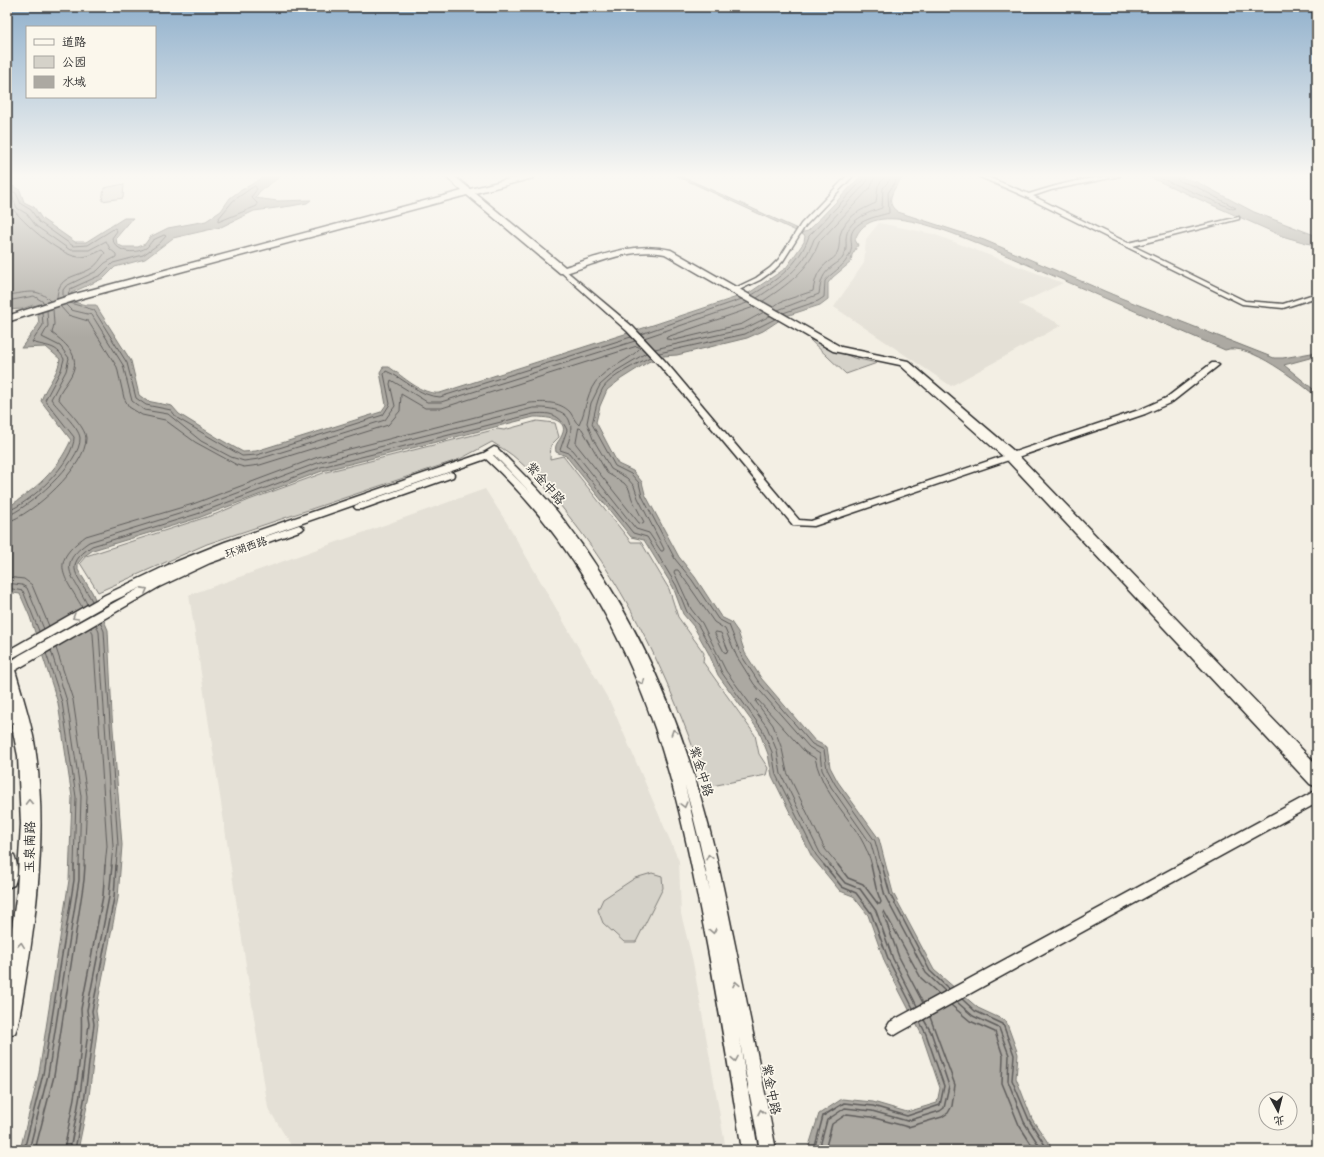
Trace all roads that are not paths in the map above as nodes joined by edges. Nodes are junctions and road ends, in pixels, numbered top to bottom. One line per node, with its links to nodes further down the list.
1 (326, 230): 10 (street)
2 (514, 230): 7 (street)
3 (800, 230): 8 (street)
4 (1098, 230): 6 (street)
5 (1189, 230): 6 (street)
6 (1128, 245): 9 (street)
7 (563, 271): 8 (street); 13 (street)
8 (736, 291): 13 (street)
9 (1317, 295)
10 (7, 318)
11 (1215, 364): 13 (street)
12 (494, 455): 14 (street, 环湖西路); 23 (street, 紫金中路, one-way to 23); 24 (street, 紫金中路, one-way to 12)
13 (1011, 456): 17 (street)
14 (23, 653): 15 (street, 环湖西路); 16 (street, 环湖西路)
15 (7, 656)
16 (7, 670): 21 (street, 玉泉南路, one-way to 16)
17 (1317, 778)
18 (1317, 796): 22 (street)
19 (7, 862): 20 (street, 玉泉南路)
20 (7, 878)
21 (7, 1025)
22 (895, 1027)
23 (750, 1150)
24 (768, 1150)

